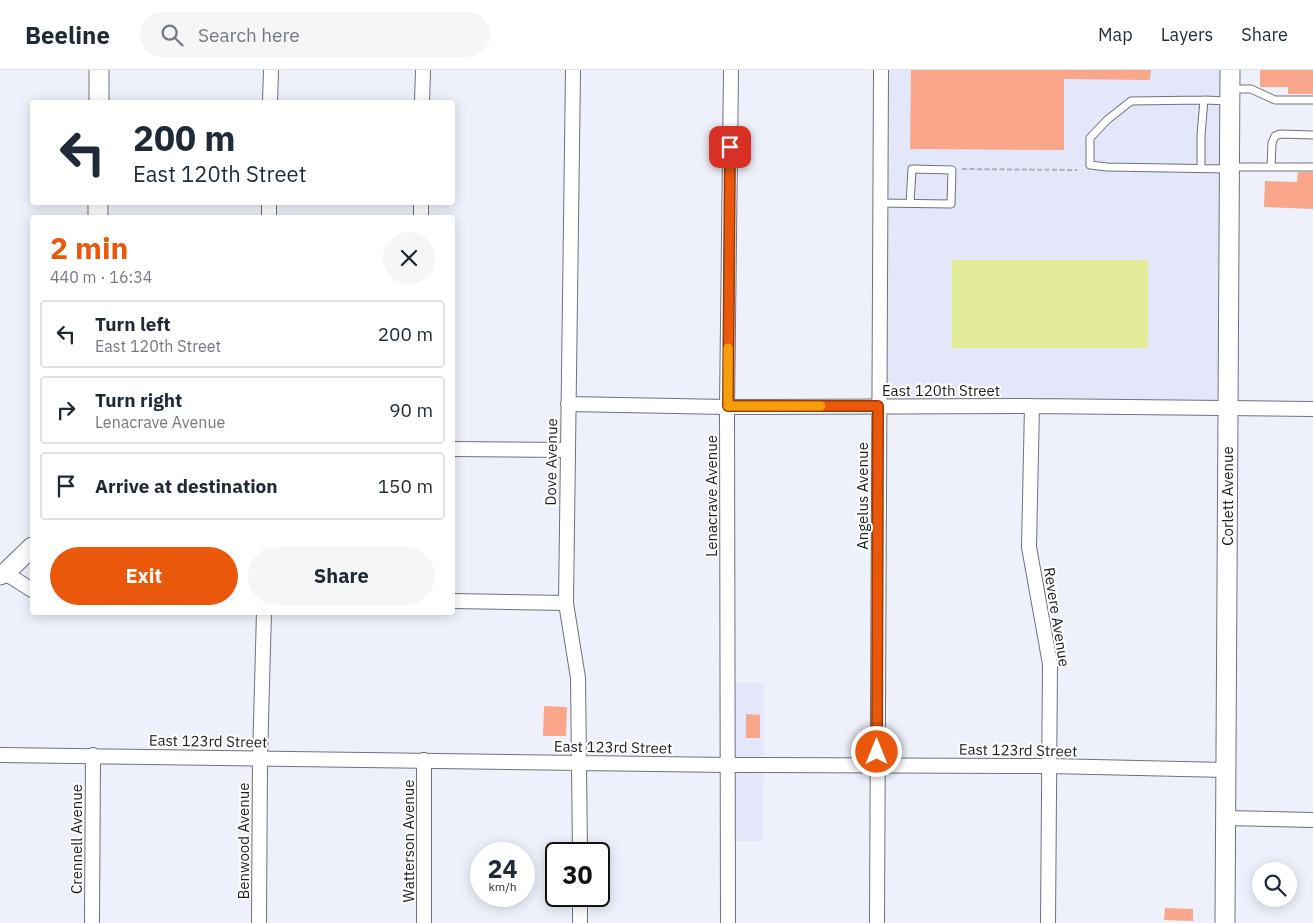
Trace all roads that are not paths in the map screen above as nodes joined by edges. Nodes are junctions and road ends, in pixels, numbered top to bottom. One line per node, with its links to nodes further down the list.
1 (99, 70): 9 (street)
2 (271, 70): 10 (street)
3 (422, 70): 11 (street)
4 (573, 70): 21 (street, Dove Avenue)
5 (731, 70): 22 (street, Lenacrave Avenue)
6 (881, 70): 19 (street, Angelus Avenue)
7 (1230, 70): 8 (street, Corlett Avenue)
8 (1229, 95): 12 (lane); 13 (lane); 17 (street, Corlett Avenue)
9 (99, 100)
10 (270, 100)
11 (422, 100)
12 (1204, 100): 18 (lane); 18 (lane)
13 (1313, 100)
14 (1313, 135): 15 (lane)
15 (1271, 167): 16 (lane); 17 (lane)
16 (1313, 167)
17 (1229, 168): 18 (lane); 25 (street, Corlett Avenue)
18 (1201, 169)
19 (880, 202): 20 (lane); 23 (street, Angelus Avenue)
20 (910, 203): 20 (lane)
21 (568, 404): 22 (street, East 120th Street); 28 (street, Dove Avenue)
22 (728, 406): 23 (street, East 120th Street); 40 (street, Lenacrave Avenue)
23 (878, 406): 24 (street, East 120th Street); 41 (street, Angelus Avenue)
24 (1032, 406): 25 (street, East 120th Street); 42 (street, Revere Avenue)
25 (1228, 409): 26 (street, East 120th Street); 43 (street, Corlett Avenue)
26 (1313, 409)
27 (455, 449): 28 (street)
28 (567, 450): 33 (street, Dove Avenue)
29 (30, 549): 30 (street)
30 (2, 574): 31 (street)
31 (30, 589)
32 (455, 601): 33 (street)
33 (566, 603): 39 (street, Dove Avenue)
34 (264, 615): 37 (street, Benwood Avenue)
35 (0, 755): 36 (street, East 123rd Street)
36 (93, 755): 37 (street, East 123rd Street); 48 (street, Crennell Avenue)
37 (260, 758): 38 (street, East 123rd Street); 49 (street, Benwood Avenue)
38 (424, 760): 39 (street, East 123rd Street); 50 (street, Watterson Avenue)
39 (580, 762): 40 (street, East 123rd Street); 46 (street, Dove Avenue)
40 (728, 765): 41 (street, East 123rd Street); 52 (street, Lenacrave Avenue)
41 (877, 765): 42 (street, East 123rd Street); 53 (street, Angelus Avenue)
42 (1050, 766): 43 (street, East 123rd Street); 54 (street, Revere Avenue)
43 (1226, 770): 44 (street, Corlett Avenue)
44 (1226, 818): 45 (street); 55 (street, Corlett Avenue)
45 (1313, 820)
46 (580, 842)
47 (580, 907): 51 (street)
48 (92, 923)
49 (259, 923)
50 (424, 923)
51 (580, 923)
52 (728, 923)
53 (876, 923)
54 (1048, 923)
55 (1225, 923)

